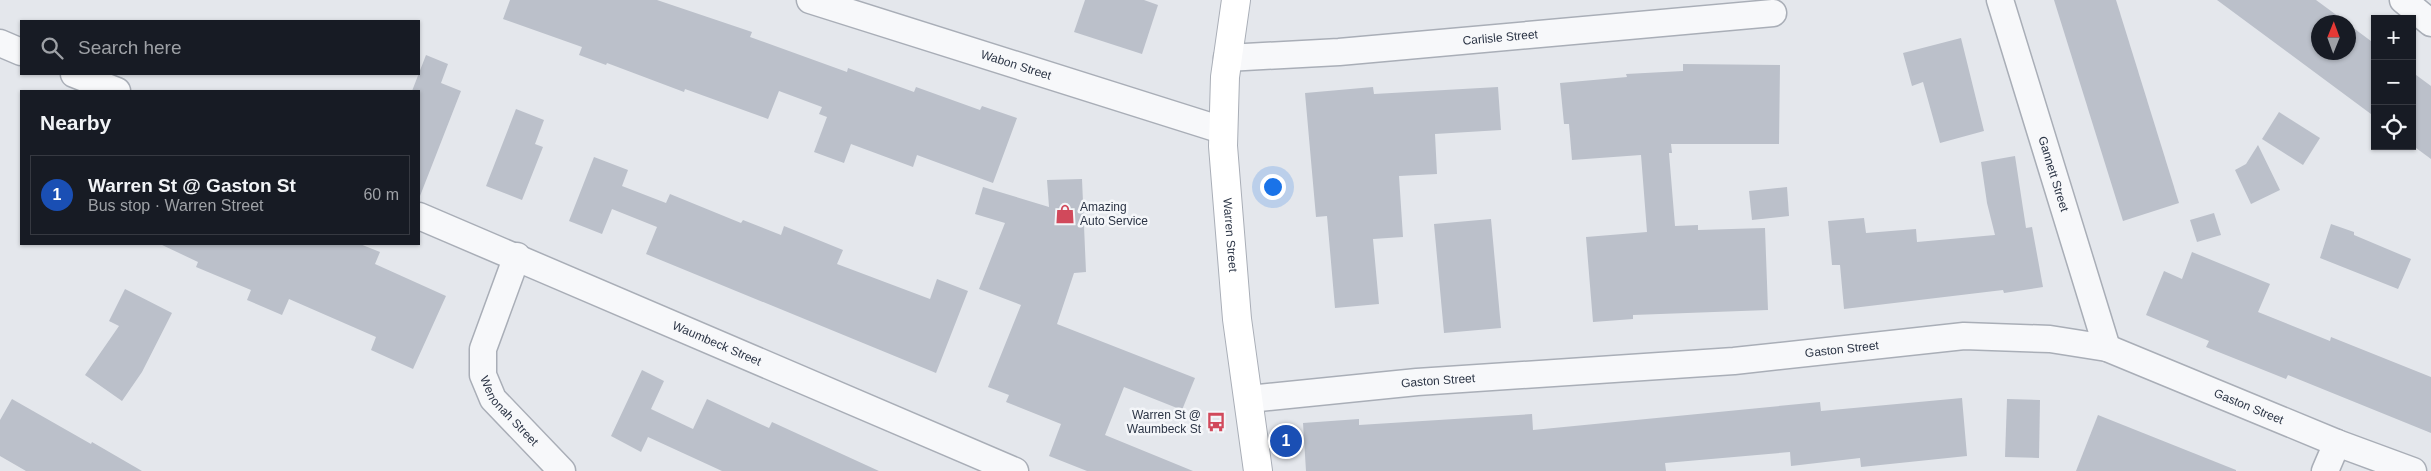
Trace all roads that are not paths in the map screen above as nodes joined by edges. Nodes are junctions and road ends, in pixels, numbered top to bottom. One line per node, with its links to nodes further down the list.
1 (810, 0): 12 (street, Wabon Street)
2 (1236, 0): 9 (main road, Warren Street)
3 (2000, 0): 15 (street, Gannett Street)
4 (2403, 0): 6 (street)
5 (1773, 13): 9 (street, Carlisle Street)
6 (2431, 23)
7 (0, 43): 8 (street)
8 (20, 52)
9 (1227, 58): 12 (main road, Warren Street)
10 (77, 75): 11 (street)
11 (114, 90)
12 (1222, 130): 16 (main road, Warren Street)
13 (420, 216): 14 (street, Waumbeck Street)
14 (517, 256): 18 (street, Wenonah Street); 19 (street, Waumbeck Street)
15 (2107, 348): 16 (street, Gaston Street); 17 (street, Gaston Street)
16 (1249, 400): 20 (main road, Warren Street)
17 (2338, 444): 21 (street); 22 (street, Gaston Street)
18 (562, 471)
19 (1015, 471)
20 (1258, 471)
21 (2325, 471)
22 (2413, 471)

